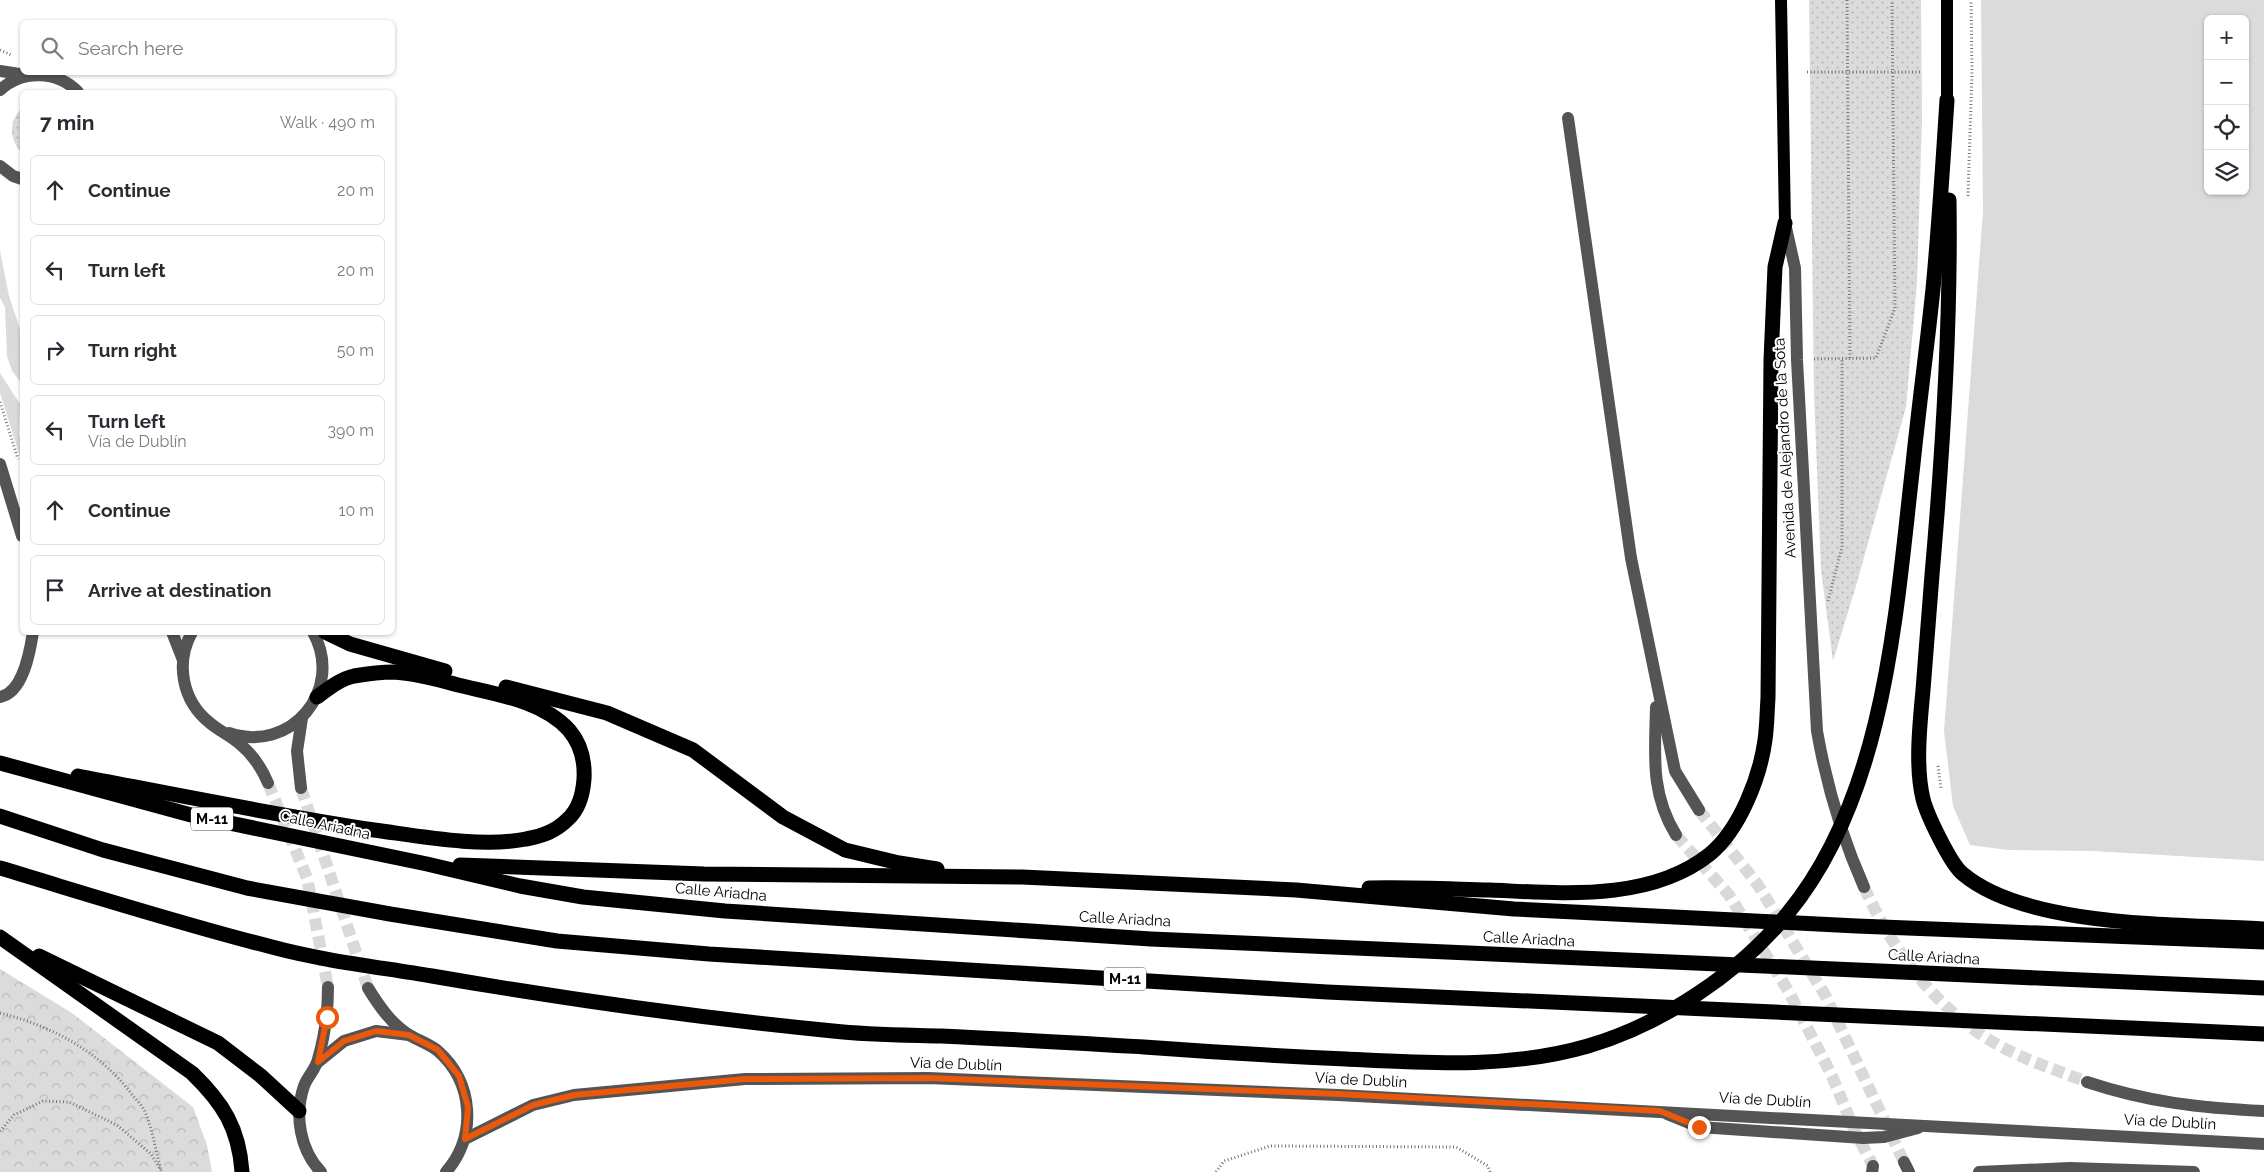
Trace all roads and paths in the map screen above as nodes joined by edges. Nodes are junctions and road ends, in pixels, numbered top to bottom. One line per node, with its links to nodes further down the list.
1 (1781, 0): 22 (main road, Avenida de Alejandro de la Sota)
2 (1847, 0): 7 (path)
3 (1892, 0): 9 (path)
4 (1947, 0): 17 (main road)
5 (1971, 0): 21 (path)
6 (0, 71): 11 (street)
7 (1848, 71): 8 (path); 9 (path); 25 (path)
8 (1807, 72)
9 (1893, 72): 10 (path); 25 (path)
10 (1922, 72)
11 (20, 74)
12 (31, 75): 14 (street); 15 (street)
13 (41, 75): 16 (street)
14 (41, 75)
15 (0, 90)
16 (75, 90)
17 (1947, 100): 51 (highway); 55 (highway)
18 (1568, 118): 37 (street)
19 (0, 166): 20 (street)
20 (20, 179)
21 (1968, 200)
22 (1785, 223): 53 (street, Avenida de Alejandro de la Sota); 54 (highway)
23 (1814, 359): 24 (path)
24 (1842, 359): 25 (path); 30 (path)
25 (1850, 359)
26 (0, 402): 28 (path)
27 (0, 464): 29 (street)
28 (19, 465)
29 (20, 529)
30 (1828, 603)
31 (32, 635): 38 (street)
32 (173, 635): 36 (street)
33 (191, 635): 36 (street)
34 (314, 635): 39 (street)
35 (331, 635): 52 (highway)
36 (183, 660): 41 (street)
37 (1656, 682): 47 (street); 49 (street)
38 (0, 697)
39 (316, 697): 40 (street); 43 (highway)
40 (302, 718): 41 (street); 45 (street)
41 (224, 732): 44 (street)
42 (1938, 760): 46 (path)
43 (0, 762): 50 (highway, Calle Ariadna / M-11)
44 (268, 783)
45 (301, 788)
46 (1941, 795)
47 (1699, 810)
48 (0, 816): 62 (highway, M-11)
49 (1676, 835)
50 (426, 864): 52 (highway); 60 (highway, Calle Ariadna / M-11)
51 (0, 868)
52 (983, 877): 54 (highway)
53 (1864, 887)
54 (1296, 890): 57 (highway)
55 (2264, 929)
56 (0, 937): 66 (highway); 73 (highway)
57 (2264, 942)
58 (328, 987): 64 (street)
59 (368, 988): 63 (street)
60 (2264, 988)
61 (0, 1014): 72 (path)
62 (2264, 1034)
63 (409, 1035): 64 (street); 69 (street)
64 (318, 1062): 66 (street)
65 (2087, 1082): 67 (street)
66 (299, 1111): 71 (street)
67 (2264, 1111)
68 (0, 1131): 72 (path)
69 (465, 1139): 70 (street, Vía de Dublín); 74 (street)
70 (2264, 1144)
71 (315, 1170)
72 (162, 1171)
73 (242, 1172)
74 (446, 1172)
75 (1216, 1172): 76 (path)
76 (1490, 1172)
77 (1979, 1172): 78 (street)
78 (2194, 1172)

